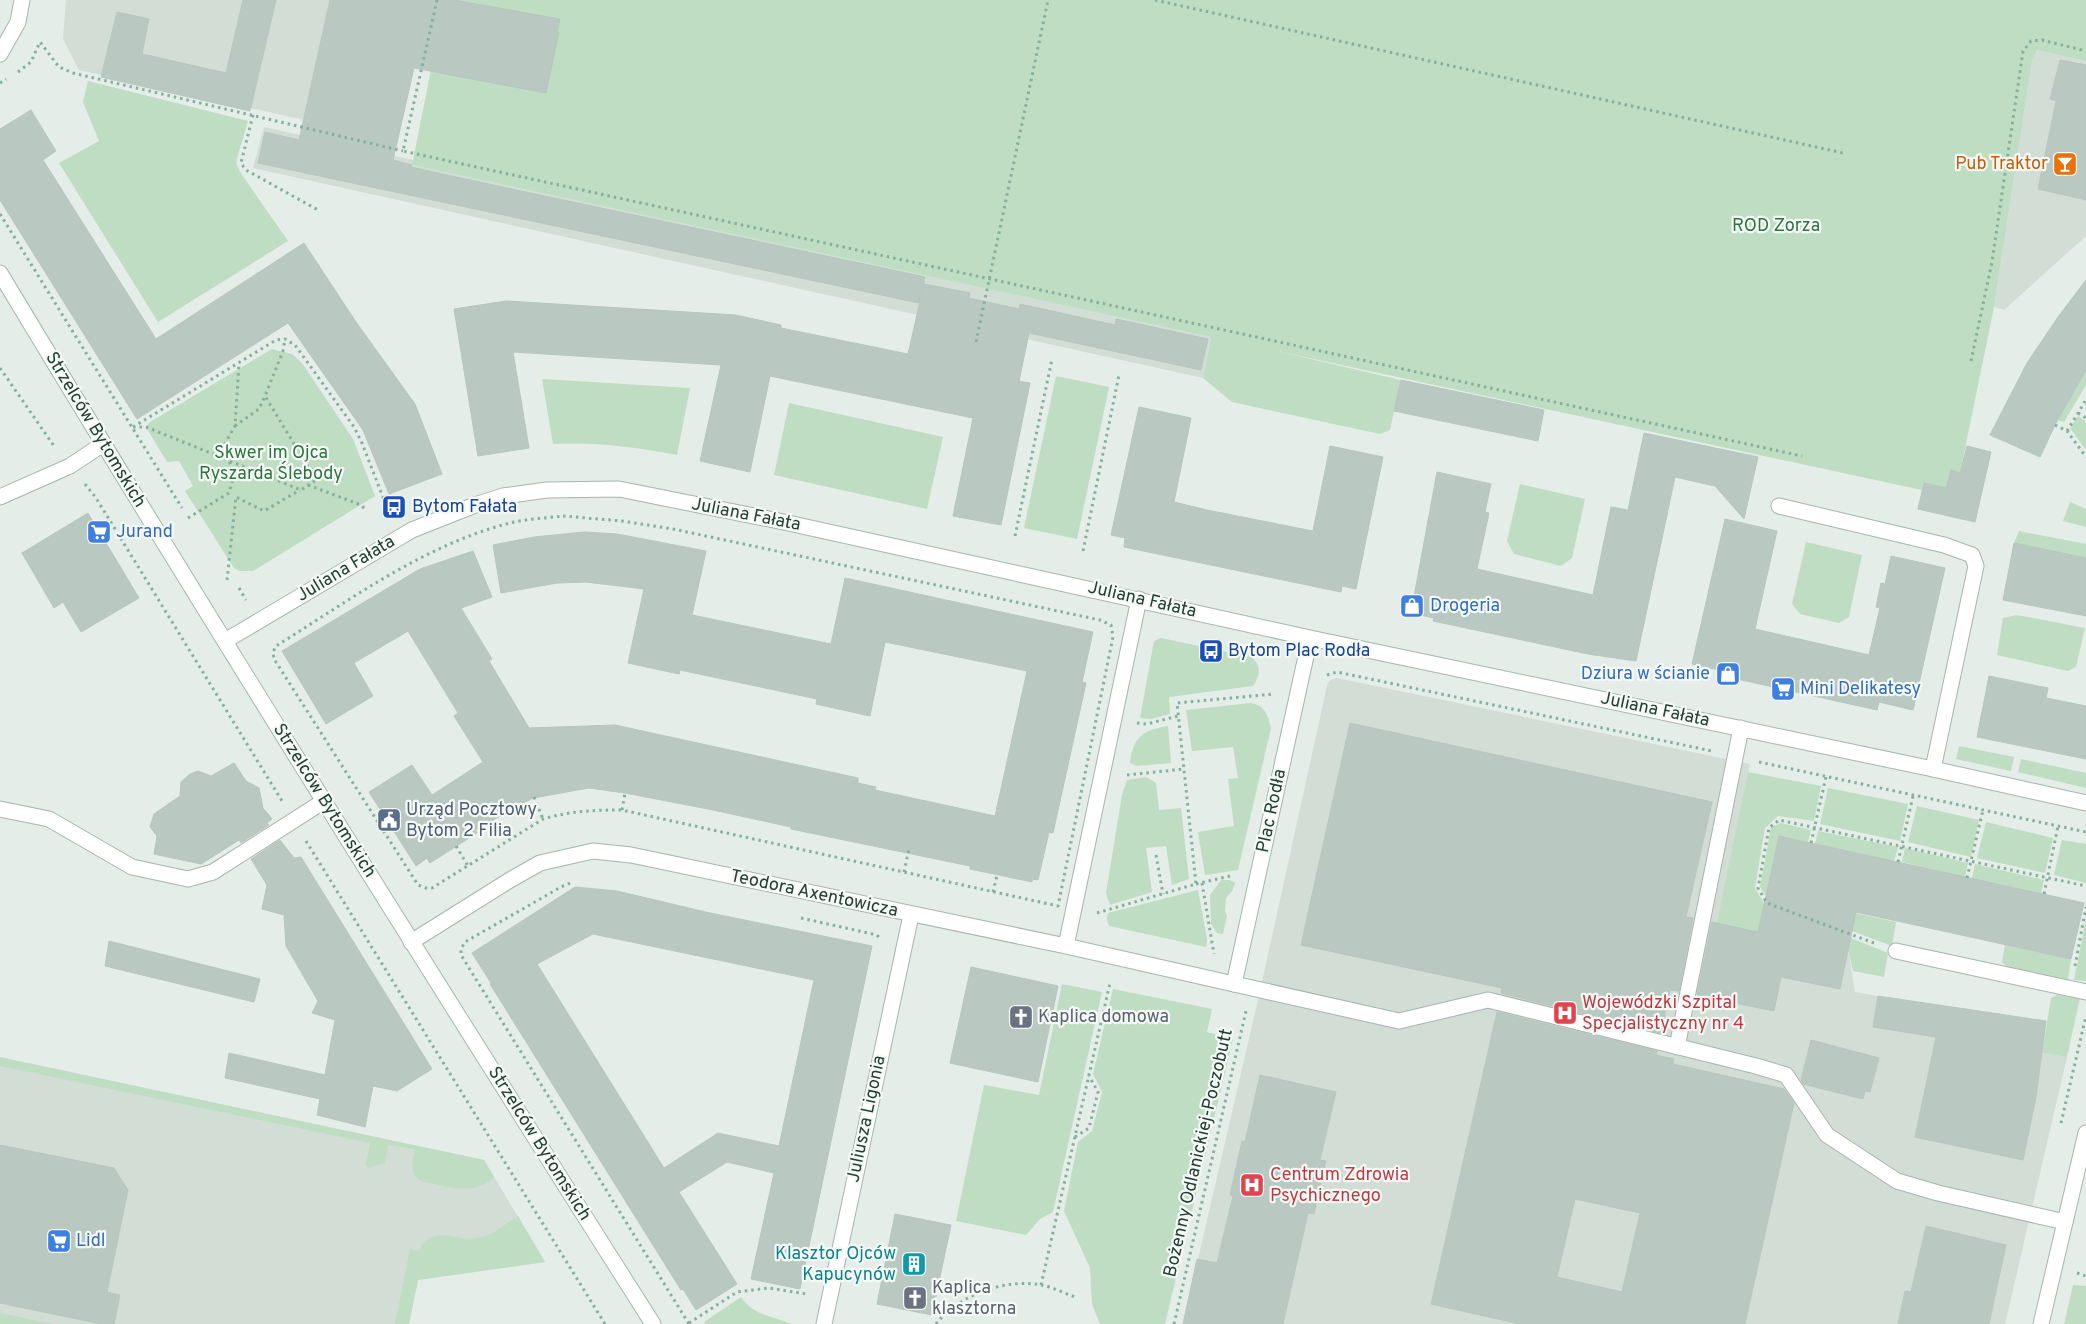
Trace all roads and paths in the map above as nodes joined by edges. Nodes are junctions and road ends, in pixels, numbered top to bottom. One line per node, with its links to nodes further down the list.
1 (22, 0): 7 (street)
2 (436, 0): 9 (path)
3 (1048, 0): 14 (path)
4 (1155, 0): 10 (path)
5 (40, 42): 8 (path)
6 (2086, 51): 19 (path)
7 (0, 54)
8 (253, 115): 9 (path); 11 (path)
9 (403, 150): 14 (path)
10 (1843, 153)
11 (318, 210)
12 (0, 214): 29 (path)
13 (0, 274): 31 (street, Strzelców Bytomskich)
14 (990, 279): 16 (path); 33 (path)
15 (285, 339): 18 (path); 21 (path); 45 (path)
16 (976, 342)
17 (1052, 359): 50 (path)
18 (239, 362): 28 (path); 29 (path)
19 (1970, 362)
20 (1119, 375): 52 (path)
21 (265, 396): 23 (path); 24 (path)
22 (2086, 400): 25 (path)
23 (269, 403): 24 (path); 38 (path)
24 (259, 409): 28 (path)
25 (2078, 413): 26 (path); 30 (path)
26 (2086, 418)
27 (2055, 425): 30 (path)
28 (235, 426): 32 (path)
29 (133, 427): 32 (path); 47 (path)
30 (2067, 431): 34 (path)
31 (102, 444): 43 (street); 56 (street, Strzelców Bytomskich)
32 (218, 456): 35 (path)
33 (1802, 456)
34 (2086, 457)
35 (229, 461): 36 (path); 37 (path)
36 (249, 469): 37 (path); 41 (path)
37 (234, 475): 42 (path)
38 (316, 480): 39 (path); 40 (path)
39 (308, 485): 40 (path); 41 (path)
40 (315, 488): 48 (path)
41 (300, 490): 44 (path)
42 (229, 493): 44 (path); 49 (path)
43 (0, 497)
44 (236, 497): 53 (path)
45 (384, 500)
46 (1780, 506): 66 (street)
47 (182, 508)
48 (365, 509)
49 (188, 518)
50 (1015, 536)
51 (122, 542): 77 (path)
52 (1083, 550)
53 (227, 580)
54 (1139, 599): 55 (street, Juliana Fałata); 56 (street, Juliana Fałata); 108 (street)
55 (1310, 638): 57 (street, Plac Rodła); 61 (street, Juliana Fałata)
56 (225, 641): 71 (street, Strzelców Bytomskich)
57 (1303, 674): 59 (path); 63 (path); 113 (street, Plac Rodła)
58 (1137, 714): 60 (path)
59 (1178, 716): 60 (path); 65 (path)
60 (1135, 723): 62 (path)
61 (1741, 728): 63 (street); 66 (street, Juliana Fałata)
62 (1133, 732)
63 (1735, 756): 67 (path); 119 (street)
64 (1126, 766): 65 (path)
65 (1184, 768): 96 (path)
66 (1933, 769): 72 (street, Juliana Fałata)
67 (1826, 777): 69 (path); 79 (path)
68 (626, 793): 74 (path)
69 (1913, 796): 75 (path); 83 (path)
70 (534, 797): 76 (path)
71 (324, 801): 77 (street); 107 (street, Strzelców Bytomskich)
72 (2086, 803)
73 (0, 809): 77 (street)
74 (622, 810): 76 (path); 89 (path)
75 (1983, 810): 78 (path); 87 (path)
76 (543, 819): 88 (path)
77 (294, 821): 129 (path)
78 (2058, 826): 80 (path); 93 (path)
79 (1814, 828): 81 (path); 83 (path); 110 (path)
80 (2086, 832)
81 (1811, 843)
82 (456, 846): 88 (path)
83 (1901, 846): 86 (path); 87 (path)
84 (909, 849): 89 (path)
85 (1156, 855): 99 (path)
86 (1898, 862)
87 (1972, 862): 92 (path); 93 (path)
88 (468, 866): 98 (path)
89 (904, 872): 98 (path)
90 (1241, 874): 95 (path)
91 (997, 875): 98 (path)
92 (1967, 878)
93 (2048, 878): 97 (path); 100 (path)
94 (576, 882): 131 (path)
95 (1202, 883): 96 (path); 111 (path)
96 (1196, 884): 99 (path)
97 (2086, 886)
98 (993, 892)
99 (1163, 894): 103 (path)
100 (2044, 894)
101 (1096, 904): 103 (path)
102 (2086, 907): 115 (path)
103 (1094, 914): 106 (path)
104 (911, 915): 107 (street, Teodora Axentowicza); 108 (street, Teodora Axentowicza); 132 (street, Juliusza Ligonia)
105 (800, 918): 109 (path)
106 (1094, 920)
107 (411, 942): 130 (street, Strzelców Bytomskich)
108 (1066, 946): 113 (street, Teodora Axentowicza)
109 (881, 947)
110 (1896, 951): 115 (street)
111 (1215, 954)
112 (1101, 981): 120 (path)
113 (1234, 984): 114 (street, Teodora Axentowicza)
114 (1252, 989): 118 (path, Bożenny Odlanickiej-Poczobutt); 119 (street, Teodora Axentowicza)
115 (2070, 989): 116 (street)
116 (2086, 992)
117 (1236, 1010): 118 (path)
118 (1246, 1013): 134 (path, Bożenny Odlanickiej-Poczobutt)
119 (1677, 1047): 123 (street, Teodora Axentowicza)
120 (1089, 1075): 122 (path); 122 (path)
121 (2086, 1133): 123 (street)
122 (1075, 1137): 125 (path)
123 (2065, 1222): 135 (street)
124 (808, 1285): 126 (path)
125 (1041, 1285): 127 (path); 133 (path)
126 (806, 1294): 128 (path); 131 (path)
127 (1074, 1297)
128 (805, 1301)
129 (605, 1324)
130 (653, 1324)
131 (689, 1324)
132 (824, 1324)
133 (936, 1324)
134 (1174, 1324)
135 (2041, 1324)

